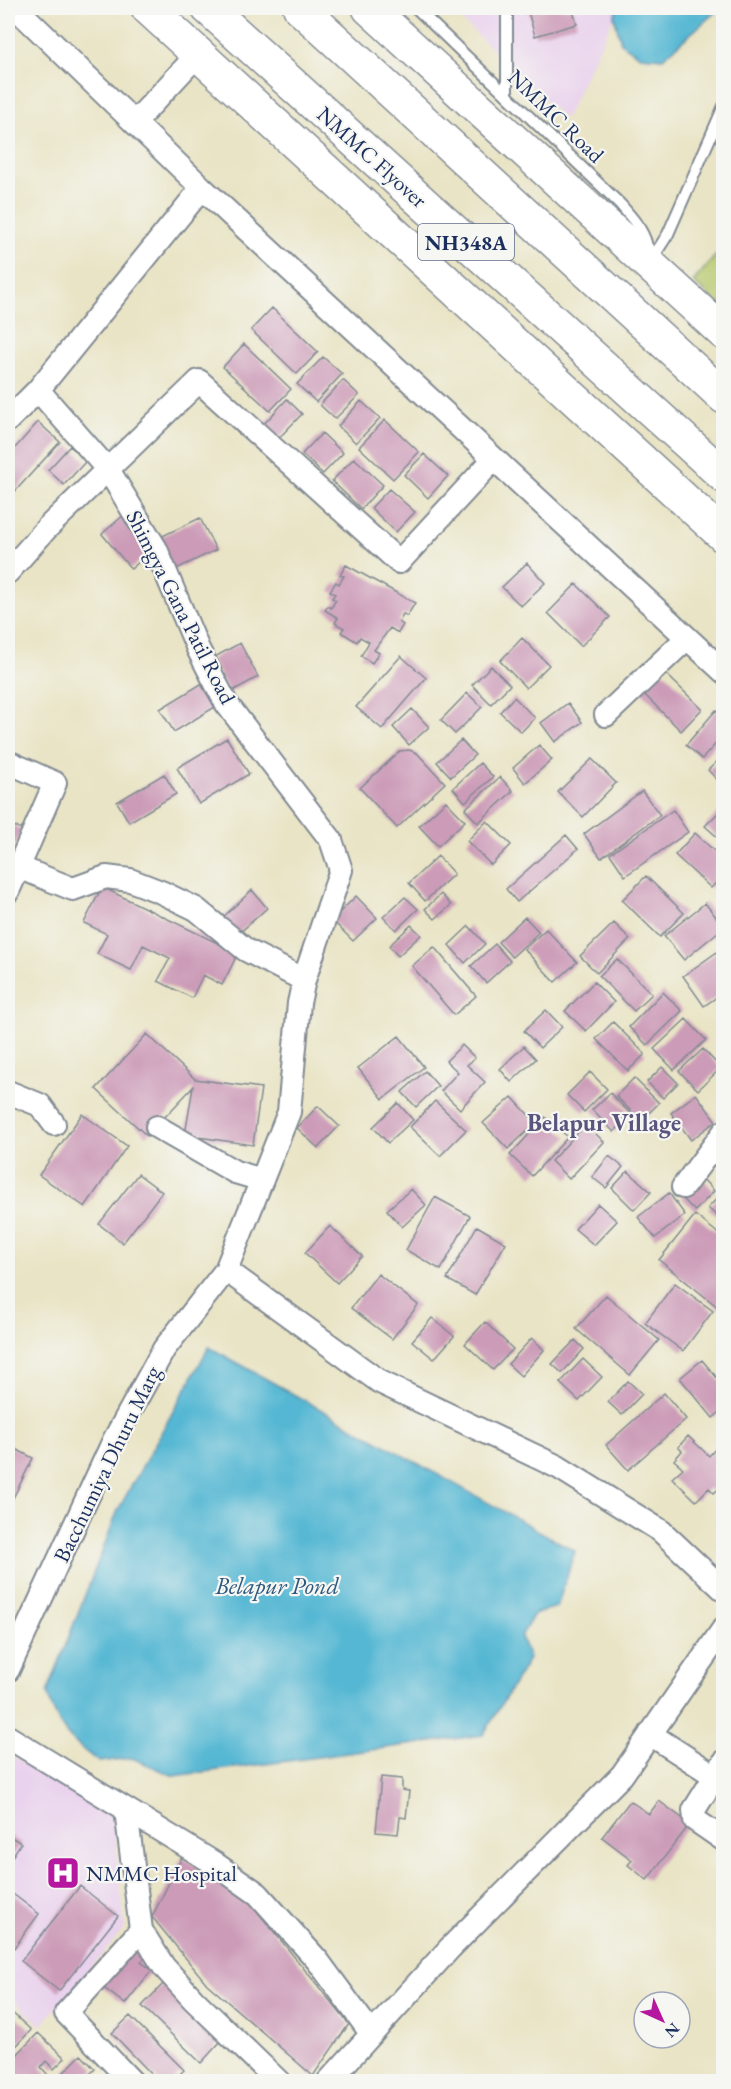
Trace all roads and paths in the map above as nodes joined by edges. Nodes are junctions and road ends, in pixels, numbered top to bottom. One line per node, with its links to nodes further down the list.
1 (16, 8): 11 (street)
2 (148, 8): 8 (highway)
3 (208, 8): 20 (highway, NMMC Flyover / NH348A)
4 (300, 8): 16 (highway, NH348A)
5 (369, 8): 13 (highway)
6 (416, 8): 9 (lane, NMMC Road)
7 (507, 8): 9 (lane)
8 (199, 54): 11 (street); 21 (highway)
9 (507, 95): 13 (lane, NMMC Road)
10 (723, 106): 13 (lane)
11 (135, 122): 12 (street)
12 (202, 188): 15 (street); 18 (street)
13 (648, 264): 14 (highway)
14 (723, 333)
15 (38, 390): 17 (street); 19 (street, Shimgya Gana Patil Road)
16 (723, 397)
17 (8, 420)
18 (494, 459): 19 (street); 23 (street)
19 (109, 471): 22 (street); 29 (street, Shimgya Gana Patil Road)
20 (723, 476)
21 (723, 536)
22 (8, 572)
23 (687, 638): 24 (street); 25 (street)
24 (723, 672)
25 (606, 715)
26 (8, 762): 27 (street)
27 (18, 867): 28 (street); 29 (street)
28 (8, 891)
29 (304, 980): 34 (street, Shimgya Gana Patil Road)
30 (8, 1092): 31 (street)
31 (54, 1124)
32 (157, 1127): 34 (street)
33 (723, 1132): 35 (street)
34 (262, 1180): 36 (street, Shimgya Gana Patil Road)
35 (683, 1187)
36 (226, 1270): 37 (street); 39 (street, Bacchumiya Dhuru Marg)
37 (723, 1590)
38 (723, 1628): 40 (street)
39 (9, 1662)
40 (650, 1734): 42 (street); 46 (street)
41 (8, 1737): 43 (street)
42 (719, 1769): 44 (street)
43 (126, 1810): 45 (street); 46 (street)
44 (723, 1840)
45 (141, 1930): 47 (street); 48 (street)
46 (370, 2033): 49 (street)
47 (132, 2082)
48 (279, 2082)
49 (328, 2082)

